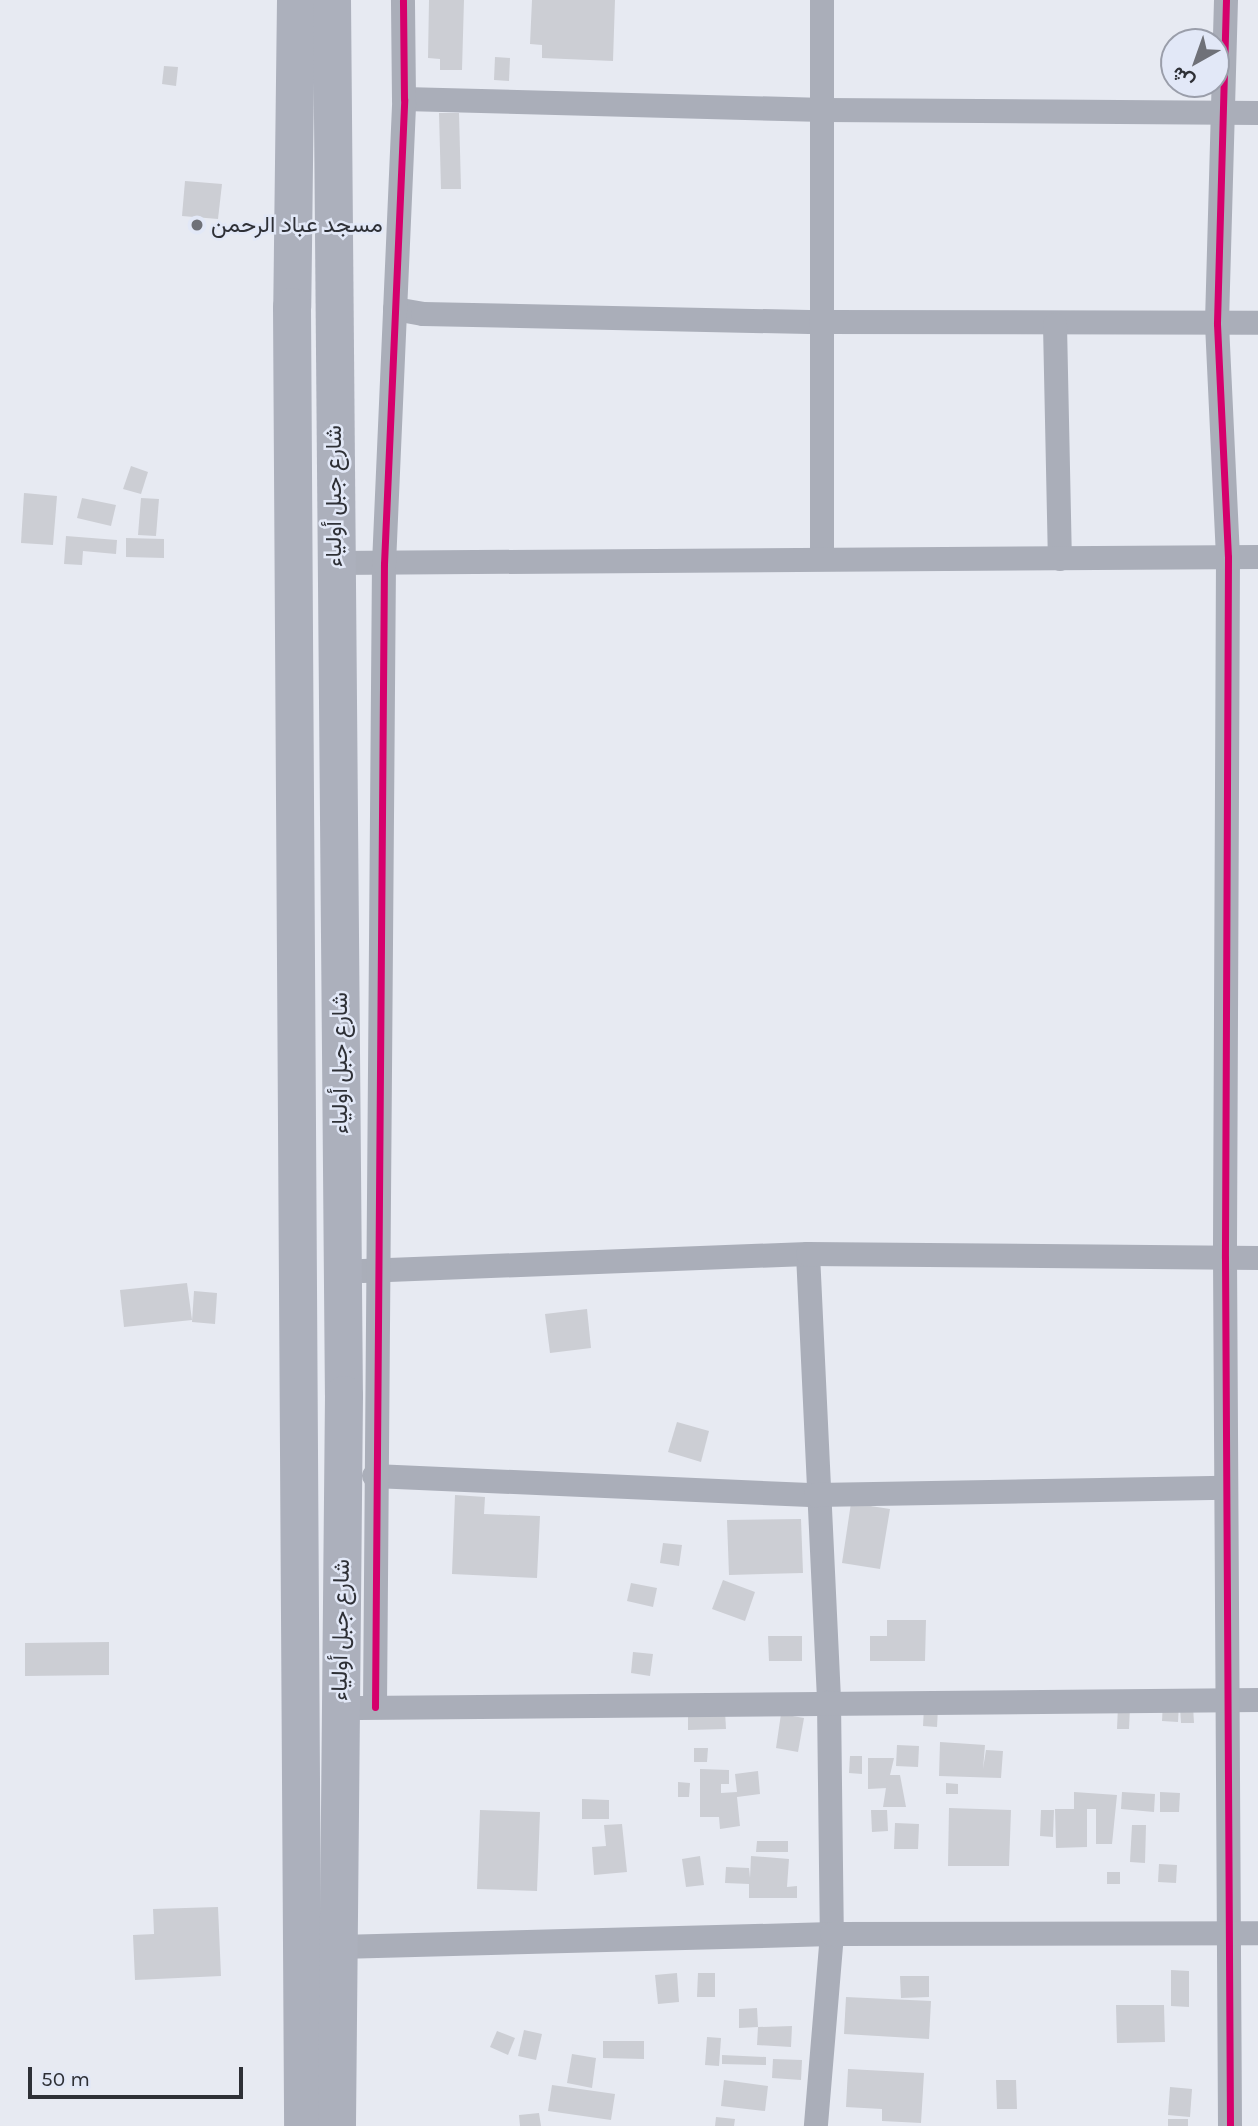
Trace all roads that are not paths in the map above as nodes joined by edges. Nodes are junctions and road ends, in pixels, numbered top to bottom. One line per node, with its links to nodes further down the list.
1 (296, 0): 36 (main road, شارع جبل أولياء)
2 (332, 0): 19 (main road, شارع جبل أولياء)
3 (403, 0): 6 (street)
4 (822, 0): 7 (street)
5 (1226, 0): 9 (street)
6 (404, 99): 7 (street); 10 (street)
7 (825, 110): 9 (street); 11 (street)
8 (1258, 113): 9 (street)
9 (1224, 114): 13 (street)
10 (394, 309): 11 (street); 20 (street)
11 (821, 322): 14 (street); 17 (street)
12 (1258, 323): 13 (street)
13 (1217, 324): 14 (street); 16 (street)
14 (1055, 325): 18 (street)
15 (1258, 556): 16 (street)
16 (1228, 557): 18 (street); 22 (street)
17 (822, 558): 18 (street); 20 (street)
18 (1060, 559)
19 (334, 563): 20 (street); 24 (main road, شارع جبل أولياء)
20 (384, 565): 24 (street)
21 (808, 1254): 22 (street); 24 (street); 27 (street)
22 (1225, 1258): 23 (street); 26 (street)
23 (1258, 1258)
24 (359, 1271): 25 (street); 31 (main road, شارع جبل أولياء)
25 (374, 1476): 27 (street); 31 (street)
26 (1225, 1488): 27 (street); 28 (street)
27 (816, 1495): 30 (street)
28 (1228, 1700): 29 (street); 30 (street); 32 (street)
29 (1258, 1700)
30 (829, 1702): 31 (street); 34 (street)
31 (358, 1708): 35 (main road, شارع جبل أولياء)
32 (1231, 1932): 33 (street); 34 (street); 39 (street)
33 (1258, 1933)
34 (832, 1934): 35 (street); 38 (street)
35 (340, 1947): 37 (main road, شارع جبل أولياء)
36 (303, 2126)
37 (337, 2126)
38 (816, 2126)
39 (1230, 2126)

